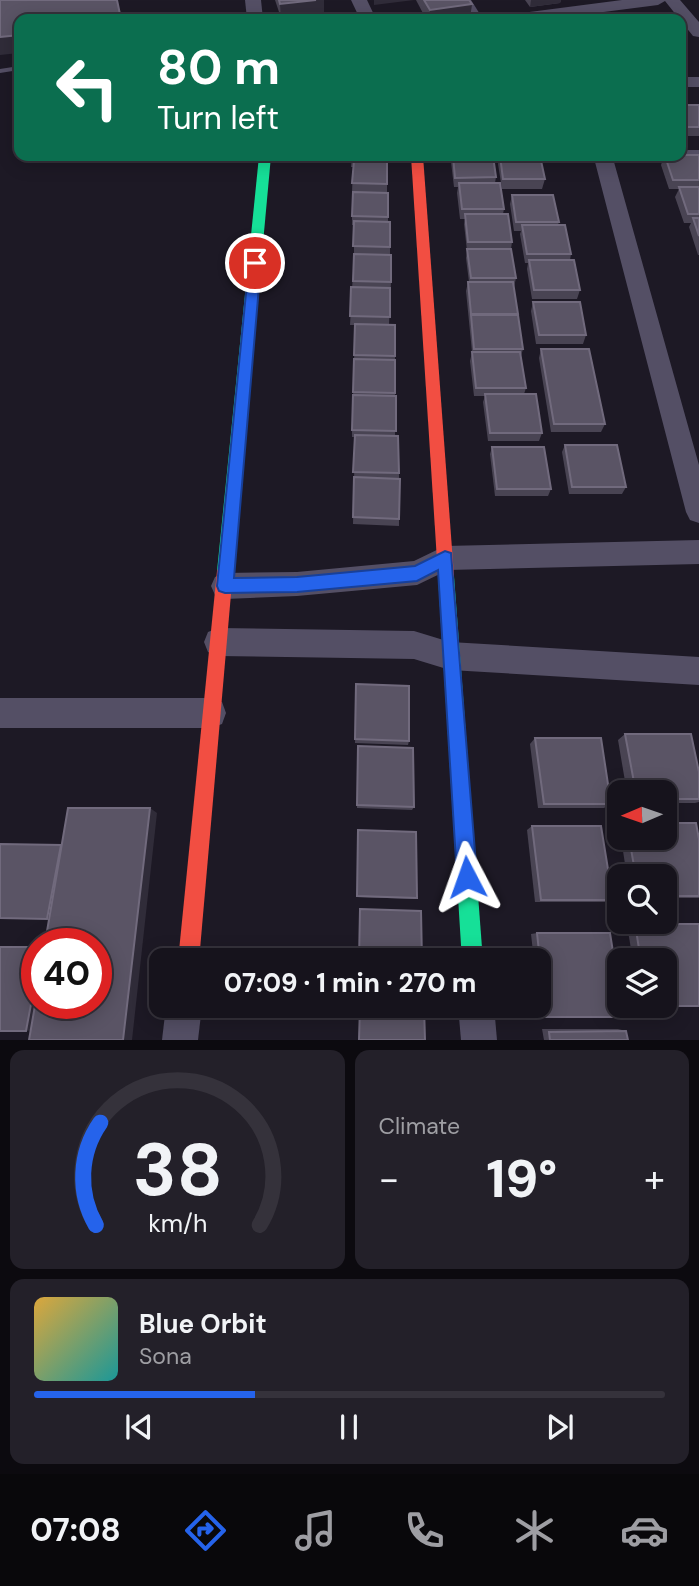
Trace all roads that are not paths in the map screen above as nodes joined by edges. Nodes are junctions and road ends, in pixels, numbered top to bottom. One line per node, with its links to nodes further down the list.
1 (658, 0): 3 (street)
2 (671, 0): 5 (street)
3 (567, 6): 4 (street)
4 (534, 14)
5 (683, 14)
6 (686, 17): 7 (street)
7 (699, 32)
8 (265, 161): 14 (street)
9 (417, 161): 13 (street)
10 (604, 161): 11 (street)
11 (699, 512)
12 (699, 552): 13 (street)
13 (445, 558): 14 (street); 16 (street)
14 (225, 586): 15 (street)
15 (218, 642): 16 (street); 19 (street)
16 (450, 656): 17 (street); 21 (street)
17 (699, 671)
18 (0, 713): 19 (street)
19 (212, 713): 20 (street)
20 (189, 948)
21 (472, 948)
22 (183, 1018): 24 (street)
23 (477, 1018): 25 (street)
24 (180, 1040)
25 (479, 1040)

